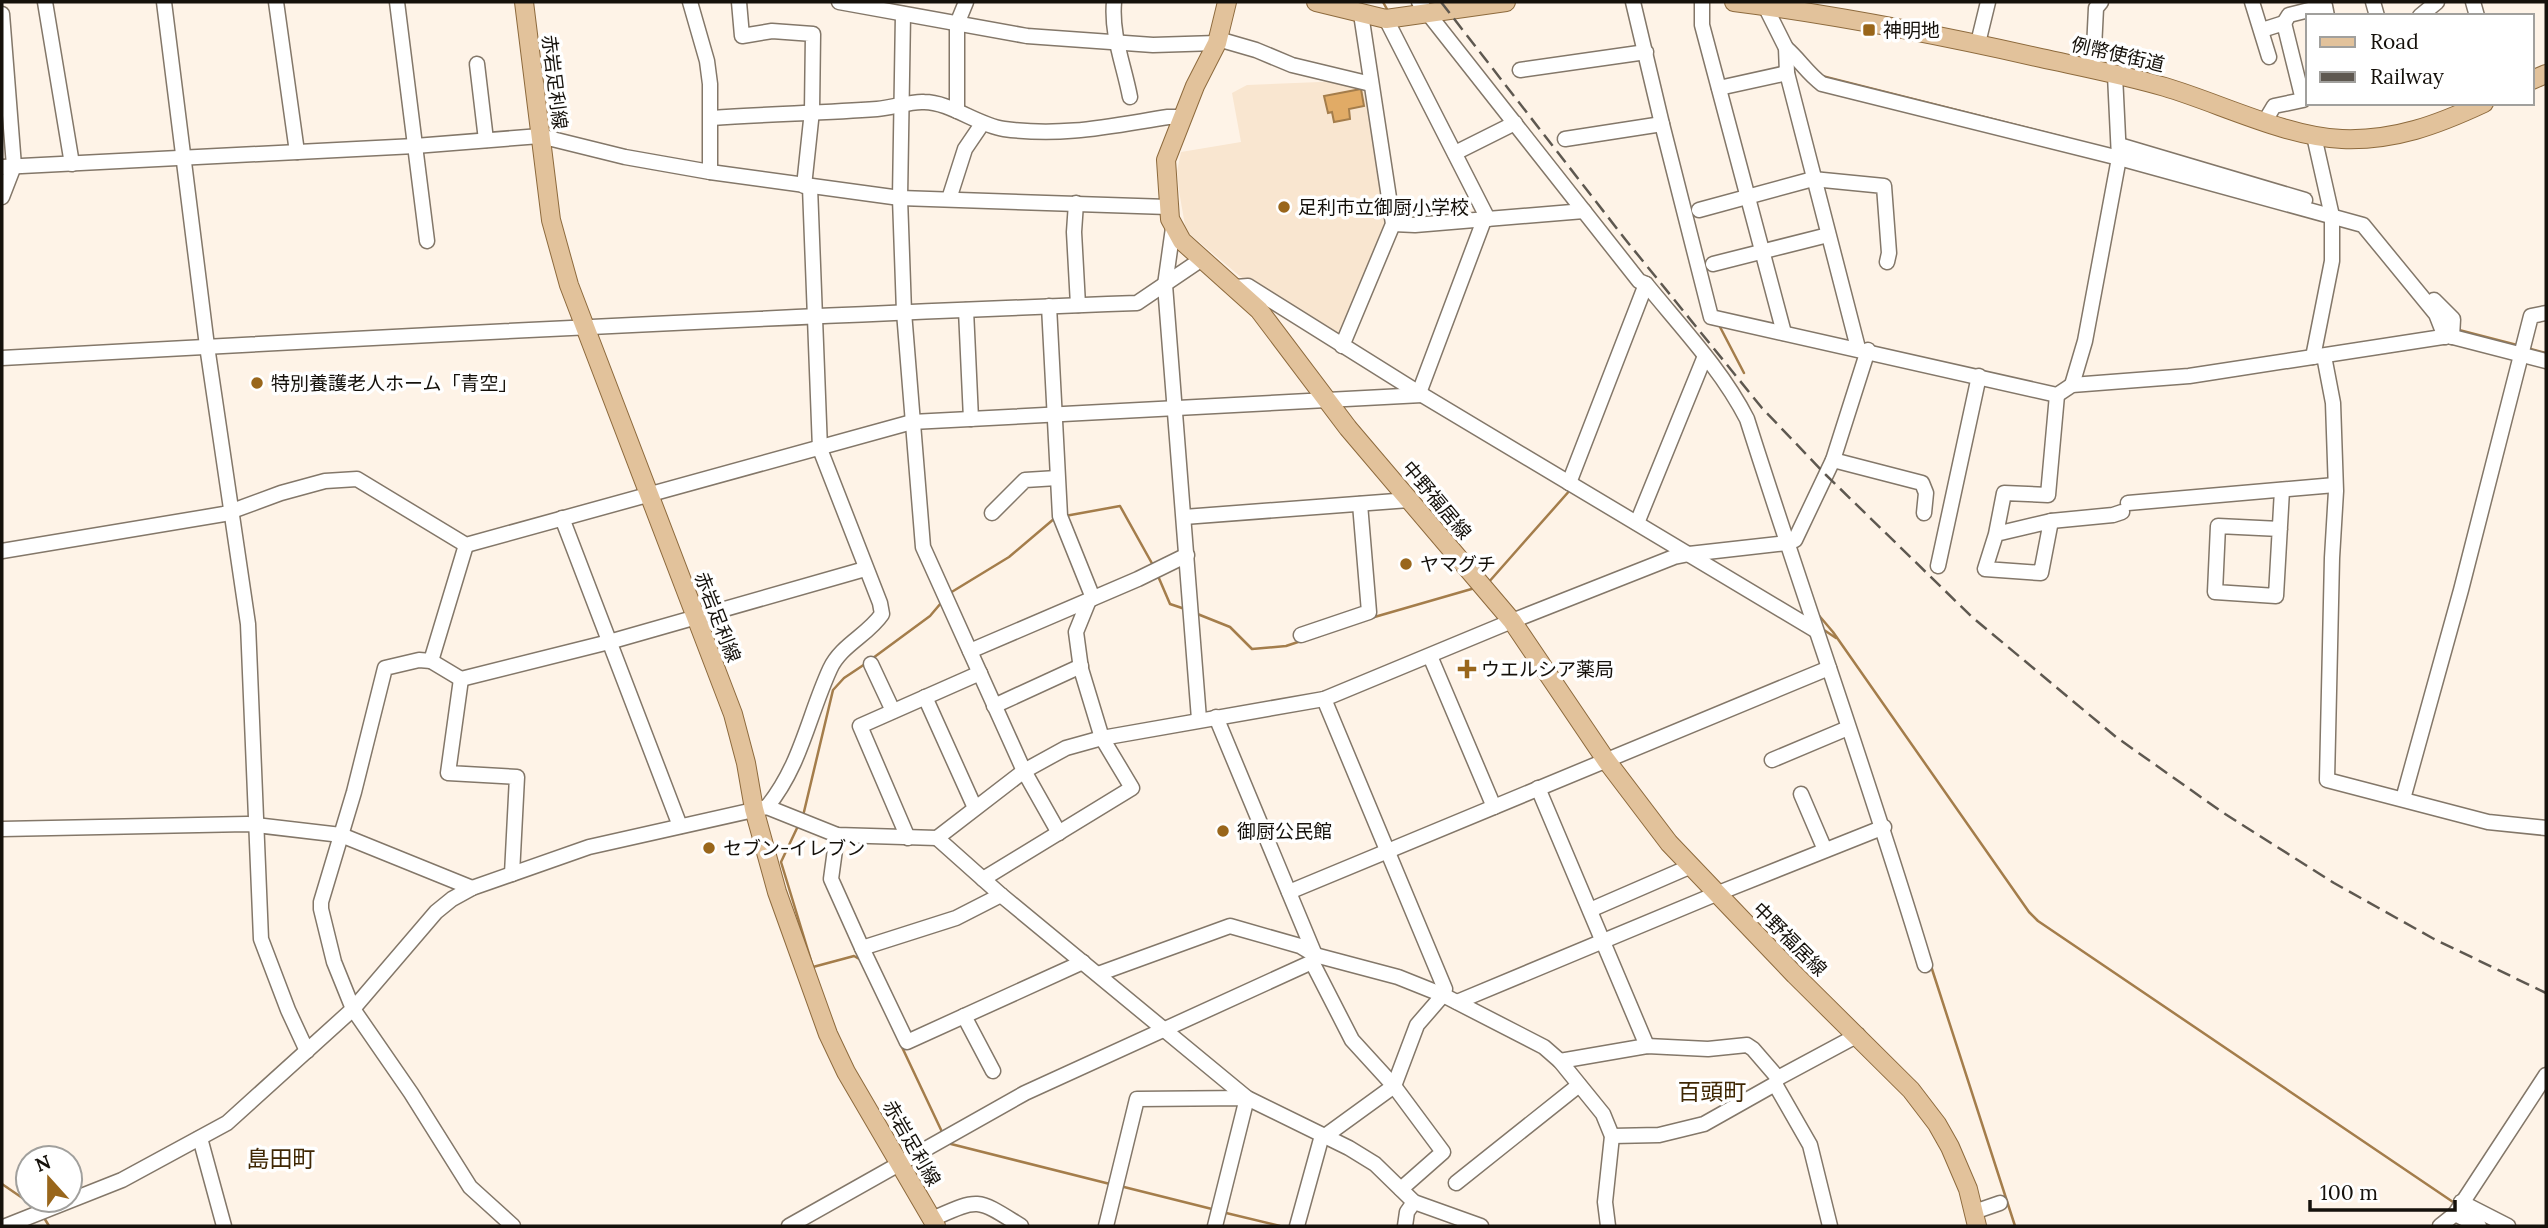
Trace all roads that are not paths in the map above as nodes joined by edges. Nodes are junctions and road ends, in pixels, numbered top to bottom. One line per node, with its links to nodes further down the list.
1 (45, 2): 66 (street)
2 (164, 2): 65 (street)
3 (276, 2): 62 (street)
4 (397, 2): 61 (street)
5 (524, 2): 57 (main road, 赤岩足利線)
6 (690, 2): 52 (street)
7 (739, 2): 49 (street)
8 (839, 2): 27 (street)
9 (966, 2): 30 (street)
10 (1114, 2): 34 (street)
11 (1227, 2): 32 (main road, 中野福居線)
12 (1317, 2): 24 (main road)
13 (1506, 2): 22 (main road)
14 (1633, 2): 36 (street)
15 (1702, 2): 45 (street)
16 (1734, 2): 21 (main road, 例幣使街道)
17 (1989, 2): 33 (street)
18 (2252, 2): 31 (street)
19 (2437, 2): 26 (street)
20 (2096, 4): 39 (street)
21 (1775, 5): 33 (main road, 例幣使街道); 35 (street)
22 (1423, 8): 28 (main road); 54 (street)
23 (2, 14): 67 (street)
24 (1361, 14): 28 (main road); 44 (street)
25 (2327, 14): 29 (street)
26 (2422, 14)
27 (903, 15): 30 (street); 48 (street)
28 (1386, 19): 64 (street)
29 (2284, 23): 31 (street); 42 (street)
30 (957, 24): 34 (street); 50 (street)
31 (2262, 30): 37 (street)
32 (1217, 41): 34 (street); 44 (street); 51 (main road, 中野福居線)
33 (1978, 43): 39 (main road, 例幣使街道)
34 (1115, 44): 46 (street)
35 (1786, 48): 41 (street); 63 (street)
36 (1646, 52): 40 (street); 56 (street)
37 (2269, 57)
38 (477, 64): 60 (street)
39 (2093, 69): 43 (main road, 例幣使街道)
40 (1520, 70)
41 (1787, 73): 45 (street); 69 (street)
42 (2303, 73): 53 (street)
43 (2115, 75): 53 (main road, 例幣使街道); 63 (street)
44 (1371, 84): 81 (street)
45 (1719, 88): 72 (street)
46 (1130, 97)
47 (2480, 105): 58 (main road, 例幣使街道)
48 (903, 106): 49 (street); 50 (street); 73 (street)
49 (812, 111): 52 (street); 70 (street)
50 (957, 111): 55 (street)
51 (1182, 117): 55 (street); 76 (main road, 中野福居線)
52 (712, 118): 68 (street)
53 (2265, 121): 58 (main road, 例幣使街道)
54 (1515, 122): 64 (street); 78 (street)
55 (982, 124): 74 (street)
56 (1662, 124): 59 (street); 99 (street)
57 (540, 136): 60 (street); 68 (street); 98 (main road, 赤岩足利線)
58 (2314, 136): 79 (street)
59 (1565, 139)
60 (486, 140): 61 (street)
61 (415, 146): 62 (street); 84 (street)
62 (297, 152): 65 (street)
63 (2119, 152): 79 (street); 110 (street)
64 (1455, 153): 80 (street)
65 (185, 158): 66 (street); 101 (street)
66 (72, 164): 67 (street)
67 (8, 167): 71 (street)
68 (710, 172): 70 (street)
69 (1813, 179): 72 (street); 83 (street); 87 (street)
70 (807, 186): 73 (street); 97 (street)
71 (2, 197)
72 (1746, 197): 77 (street); 85 (street)
73 (900, 198): 74 (street); 95 (street)
74 (949, 199): 75 (street)
75 (1076, 203): 76 (street); 92 (street)
76 (1168, 207): 82 (main road, 中野福居線)
77 (1699, 210)
78 (1584, 211): 80 (street); 89 (street)
79 (2331, 212): 100 (street); 106 (street)
80 (1486, 219): 81 (street); 111 (street)
81 (1393, 224): 102 (street)
82 (1173, 228): 86 (main road, 中野福居線); 90 (street)
83 (1828, 235): 85 (street); 103 (street)
84 (428, 241)
85 (1762, 252): 88 (street); 99 (street)
86 (1202, 260): 90 (street); 91 (main road, 中野福居線)
87 (1887, 262)
88 (1713, 264)
89 (1643, 282): 105 (street); 121 (street)
90 (1165, 285): 92 (street); 114 (street)
91 (1236, 287): 102 (street); 113 (main road, 中野福居線)
92 (1078, 305): 93 (street)
93 (1049, 306): 94 (street); 115 (street)
94 (966, 310): 95 (street); 116 (street)
95 (904, 313): 97 (street); 117 (street)
96 (2546, 313): 104 (street)
97 (815, 316): 98 (street); 118 (street)
98 (584, 326): 101 (street); 124 (main road, 赤岩足利線)
99 (1784, 333): 103 (street)
100 (2449, 337): 104 (street); 106 (street)
101 (208, 346): 107 (street); 127 (street)
102 (1342, 346): 111 (street)
103 (1863, 349): 109 (street); 119 (street)
104 (2521, 354): 108 (street); 170 (street)
105 (1705, 356): 133 (street); 136 (street)
106 (2318, 357): 110 (street); 122 (street)
107 (2, 358)
108 (2546, 361)
109 (1979, 376): 112 (street); 141 (street)
110 (2072, 385): 112 (street)
111 (1420, 394): 113 (street); 121 (street)
112 (2057, 395): 135 (street)
113 (1326, 401): 114 (street); 125 (main road, 中野福居線)
114 (1176, 409): 115 (street); 130 (street)
115 (1055, 414): 116 (street); 120 (street)
116 (971, 419): 117 (street)
117 (912, 422): 118 (street); 149 (street)
118 (820, 449): 124 (street); 142 (street)
119 (1833, 460): 129 (street); 136 (street)
120 (1057, 478): 128 (street); 143 (street)
121 (1565, 480): 133 (street)
122 (2334, 485): 123 (street); 170 (street)
123 (2282, 490): 132 (street); 134 (street)
124 (649, 495): 131 (street); 144 (main road, 赤岩足利線)
125 (1409, 500): 126 (street); 145 (main road, 中野福居線)
126 (1360, 504): 130 (street); 147 (street)
127 (231, 513): 137 (street); 138 (street); 174 (street)
128 (992, 513)
129 (1924, 513)
130 (1184, 517): 140 (street)
131 (562, 518): 137 (street); 148 (street)
132 (2051, 521): 135 (street); 135 (street)
133 (1637, 523): 139 (street)
134 (2280, 529): 134 (street)
135 (1996, 534)
136 (1787, 543): 139 (street); 146 (street)
137 (466, 545): 151 (street)
138 (2, 551)
139 (1689, 554): 145 (street); 146 (street)
140 (1187, 555): 143 (street); 162 (street)
141 (1938, 566)
142 (865, 569): 144 (street); 172 (street)
143 (1091, 599): 149 (street); 153 (street)
144 (696, 617): 148 (street); 172 (main road, 赤岩足利線)
145 (1512, 621): 150 (street); 165 (main road, 中野福居線)
146 (1815, 629): 154 (street)
147 (1301, 635)
148 (609, 642): 156 (street); 175 (street)
149 (970, 651): 155 (street)
150 (1430, 656): 158 (street); 171 (street)
151 (430, 661): 156 (street); 180 (street)
152 (871, 664): 160 (street)
153 (1081, 666): 159 (street); 164 (street)
154 (1829, 668): 163 (street); 165 (street)
155 (980, 673): 157 (street); 159 (street)
156 (461, 679): 187 (street)
157 (925, 697): 160 (street); 173 (street)
158 (1324, 699): 161 (street); 185 (street)
159 (994, 706): 167 (street)
160 (893, 711): 182 (street)
161 (1216, 717): 162 (street); 190 (street)
162 (1199, 719): 164 (street)
163 (1848, 728): 166 (street); 176 (street)
164 (1102, 738): 167 (street); 179 (street)
165 (1606, 760): 168 (street); 186 (main road, 中野福居線)
166 (1772, 760)
167 (1024, 771): 173 (street); 179 (street)
168 (1538, 788): 171 (street); 193 (street)
169 (1801, 794): 184 (street)
170 (2403, 799): 177 (street)
171 (1494, 807): 185 (street)
172 (761, 808): 175 (street); 181 (street); 218 (main road, 赤岩足利線)
173 (975, 808): 183 (street)
174 (257, 825): 178 (street); 180 (street); 207 (street)
175 (680, 826): 187 (street)
176 (1884, 827): 184 (street); 198 (street)
177 (2546, 828)
178 (2, 829)
179 (1059, 833): 188 (street)
180 (341, 835): 189 (street); 202 (street)
181 (837, 835): 182 (street); 195 (street)
182 (908, 838): 183 (street)
183 (937, 838): 188 (street)
184 (1825, 850): 191 (street)
185 (1387, 852): 190 (street); 200 (street)
186 (1689, 867): 191 (main road, 中野福居線); 193 (street)
187 (512, 874): 189 (street)
188 (983, 879): 192 (street)
189 (472, 888): 202 (street)
190 (1289, 892): 196 (street)
191 (1716, 894): 194 (street); 205 (main road, 中野福居線)
192 (1001, 895): 195 (street); 197 (street)
193 (1590, 909): 194 (street)
194 (1604, 941): 201 (street); 206 (street)
195 (862, 948): 203 (street)
196 (1313, 959): 199 (street); 200 (street); 204 (street); 213 (street)
197 (1083, 962): 199 (street); 203 (street)
198 (1925, 965)
199 (1098, 974): 204 (street)
200 (1443, 995): 201 (street); 213 (street)
201 (1457, 1002): 208 (street)
202 (353, 1009): 207 (street); 229 (street)
203 (964, 1016): 209 (street)
204 (1165, 1030): 214 (street); 218 (street)
205 (1858, 1035): 211 (street); 224 (main road, 中野福居線)
206 (1647, 1046): 208 (street); 211 (street)
207 (307, 1051): 217 (street)
208 (1560, 1061): 212 (street)
209 (993, 1072)
210 (2546, 1074): 223 (street)
211 (1777, 1081): 216 (street); 237 (street)
212 (1579, 1085): 216 (street); 219 (street)
213 (1394, 1086): 215 (street); 220 (street)
214 (1247, 1098): 215 (street); 232 (street); 233 (street)
215 (1324, 1136): 220 (street); 226 (street)
216 (1612, 1136): 236 (street)
217 (200, 1138): 227 (street); 228 (street)
218 (901, 1165): 225 (main road, 赤岩足利線); 230 (street)
219 (1456, 1183)
220 (1401, 1189): 221 (street)
221 (1413, 1202): 234 (street); 235 (street)
222 (2000, 1203): 224 (street)
223 (2458, 1208): 238 (street); 239 (street); 240 (street)
224 (1975, 1219)
225 (934, 1223): 231 (street)
226 (1297, 1225)
227 (6, 1226)
228 (224, 1226)
229 (513, 1226)
230 (789, 1226)
231 (1021, 1226)
232 (1105, 1226)
233 (1215, 1226)
234 (1405, 1226)
235 (1481, 1226)
236 (1608, 1226)
237 (1830, 1226)
238 (2440, 1226)
239 (2479, 1226)
240 (2508, 1226)

